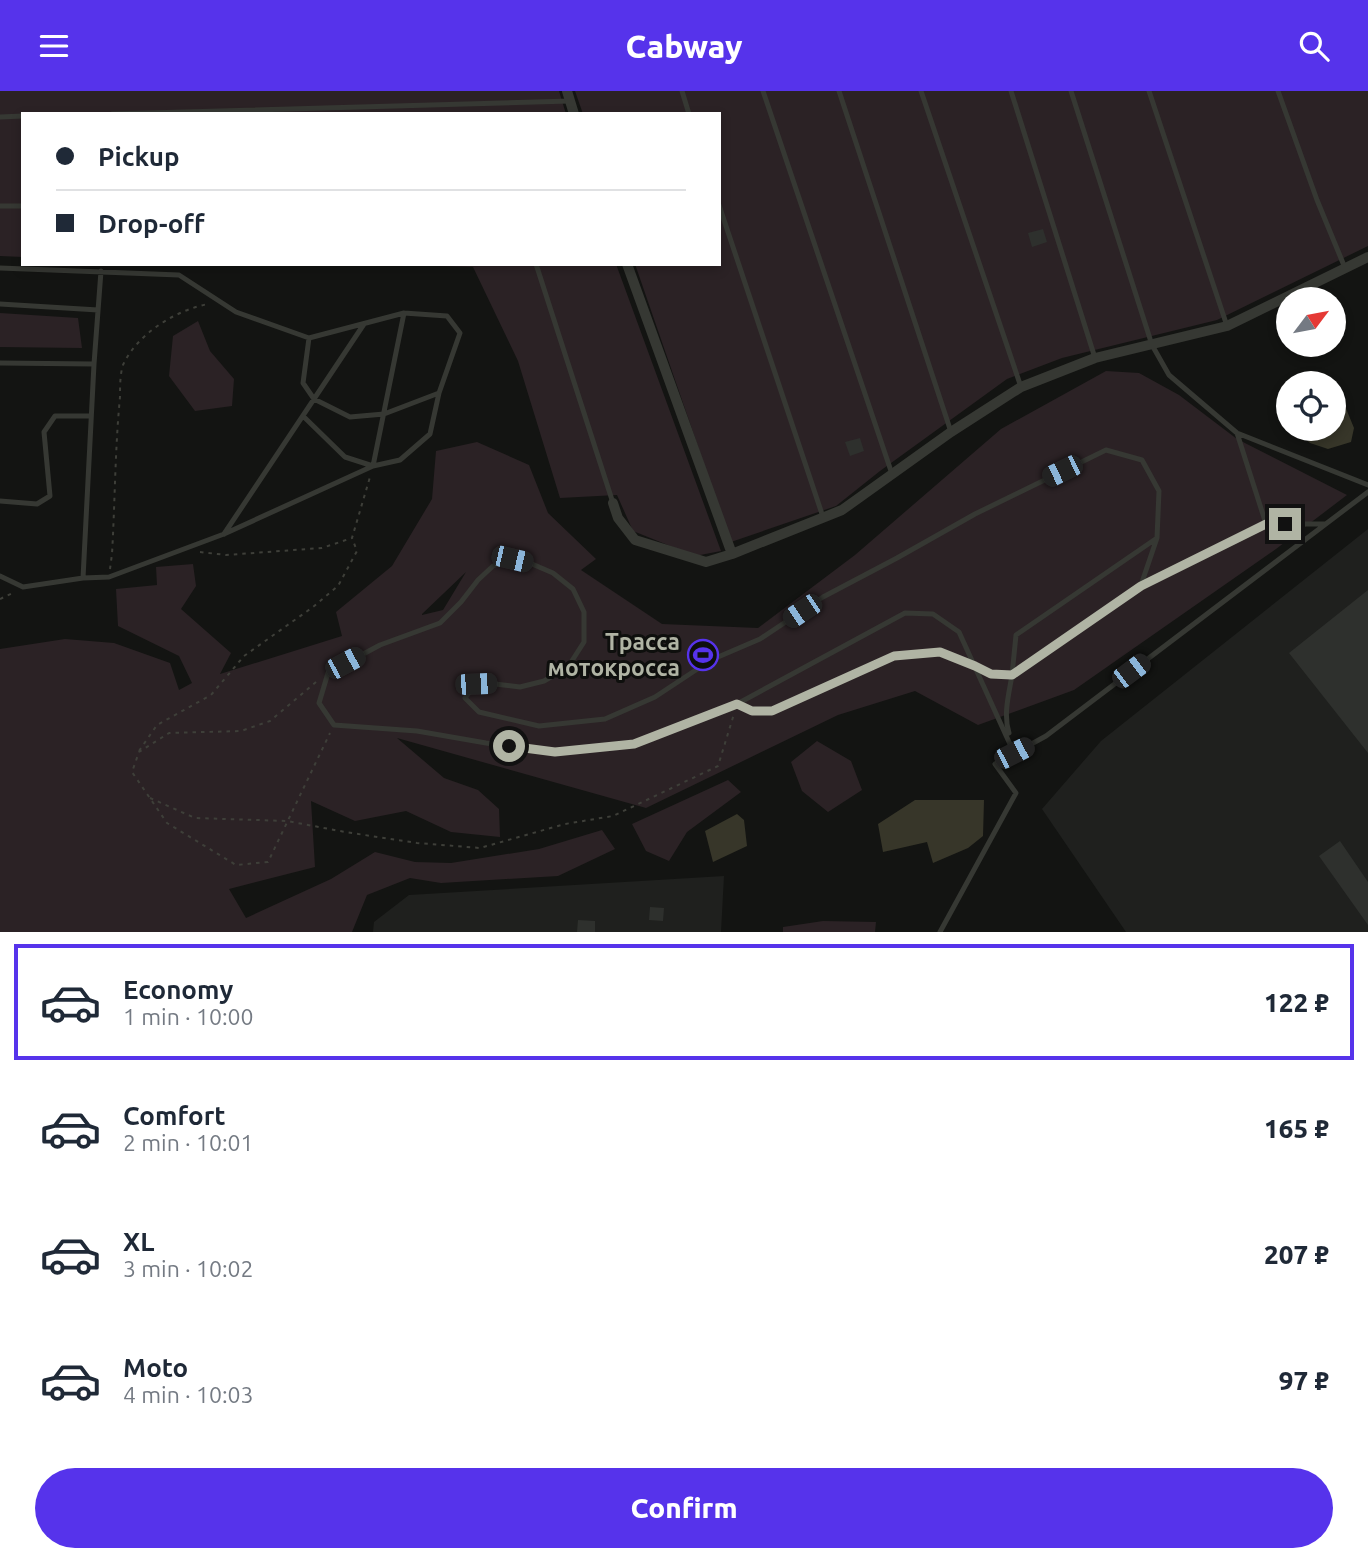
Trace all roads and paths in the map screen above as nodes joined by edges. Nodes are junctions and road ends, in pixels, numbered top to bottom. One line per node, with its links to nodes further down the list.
1 (682, 91): 11 (lane)
2 (763, 91): 43 (lane)
3 (839, 91): 40 (lane)
4 (921, 91): 34 (lane)
5 (1012, 91): 31 (lane)
6 (1071, 91): 30 (lane)
7 (1149, 91): 28 (lane)
8 (1278, 91): 21 (lane)
9 (568, 96): 10 (lane)
10 (163, 112)
11 (688, 112)
12 (21, 116): 13 (lane)
13 (0, 117)
14 (0, 206): 15 (lane)
15 (21, 206)
16 (721, 211): 48 (lane)
17 (1368, 257): 21 (street)
18 (537, 266): 47 (lane)
19 (627, 266): 55 (street)
20 (0, 268): 22 (lane)
21 (1345, 268): 28 (street)
22 (101, 271): 23 (lane); 25 (lane)
23 (219, 302): 29 (lane); 57 (path)
24 (0, 304): 25 (lane)
25 (98, 310): 33 (lane)
26 (404, 313): 27 (lane); 35 (lane); 37 (lane)
27 (363, 324): 29 (lane); 36 (lane)
28 (1227, 326): 30 (street)
29 (309, 338): 36 (lane)
30 (1152, 345): 31 (street); 41 (lane)
31 (1095, 358): 34 (street)
32 (0, 363): 33 (lane)
33 (94, 364): 38 (lane)
34 (1021, 387): 40 (street)
35 (439, 393): 37 (lane); 42 (lane)
36 (314, 399): 37 (lane); 39 (lane)
37 (384, 414): 42 (lane)
38 (91, 416): 46 (lane); 58 (lane)
39 (303, 416): 42 (lane); 51 (lane)
40 (951, 432): 43 (street)
41 (1237, 433): 44 (lane); 49 (lane)
42 (373, 466): 51 (lane); 52 (path)
43 (892, 474): 48 (street)
44 (1368, 485)
45 (1368, 492): 50 (lane)
46 (0, 501)
47 (613, 503): 55 (street)
48 (823, 517): 55 (street)
49 (1266, 524): 50 (lane); 59 (lane)
50 (1325, 524): 68 (lane)
51 (224, 534): 54 (lane)
52 (352, 538): 54 (path); 67 (path)
53 (1157, 538): 59 (lane); 63 (lane); 64 (lane)
54 (181, 550): 57 (lane)
55 (732, 554)
56 (0, 576): 60 (lane)
57 (109, 577): 58 (lane)
58 (83, 578): 60 (lane)
59 (1141, 586): 64 (lane)
60 (23, 587): 61 (path)
61 (0, 599)
62 (975, 666): 64 (lane); 65 (lane); 65 (lane); 68 (lane)
63 (328, 673): 66 (lane); 67 (path)
64 (1012, 675): 68 (lane)
65 (737, 704): 66 (lane); 70 (path)
66 (334, 725): 70 (path)
67 (139, 752): 69 (path)
68 (1014, 753): 71 (lane)
69 (150, 799): 70 (path); 70 (path)
70 (286, 821)
71 (940, 932)

